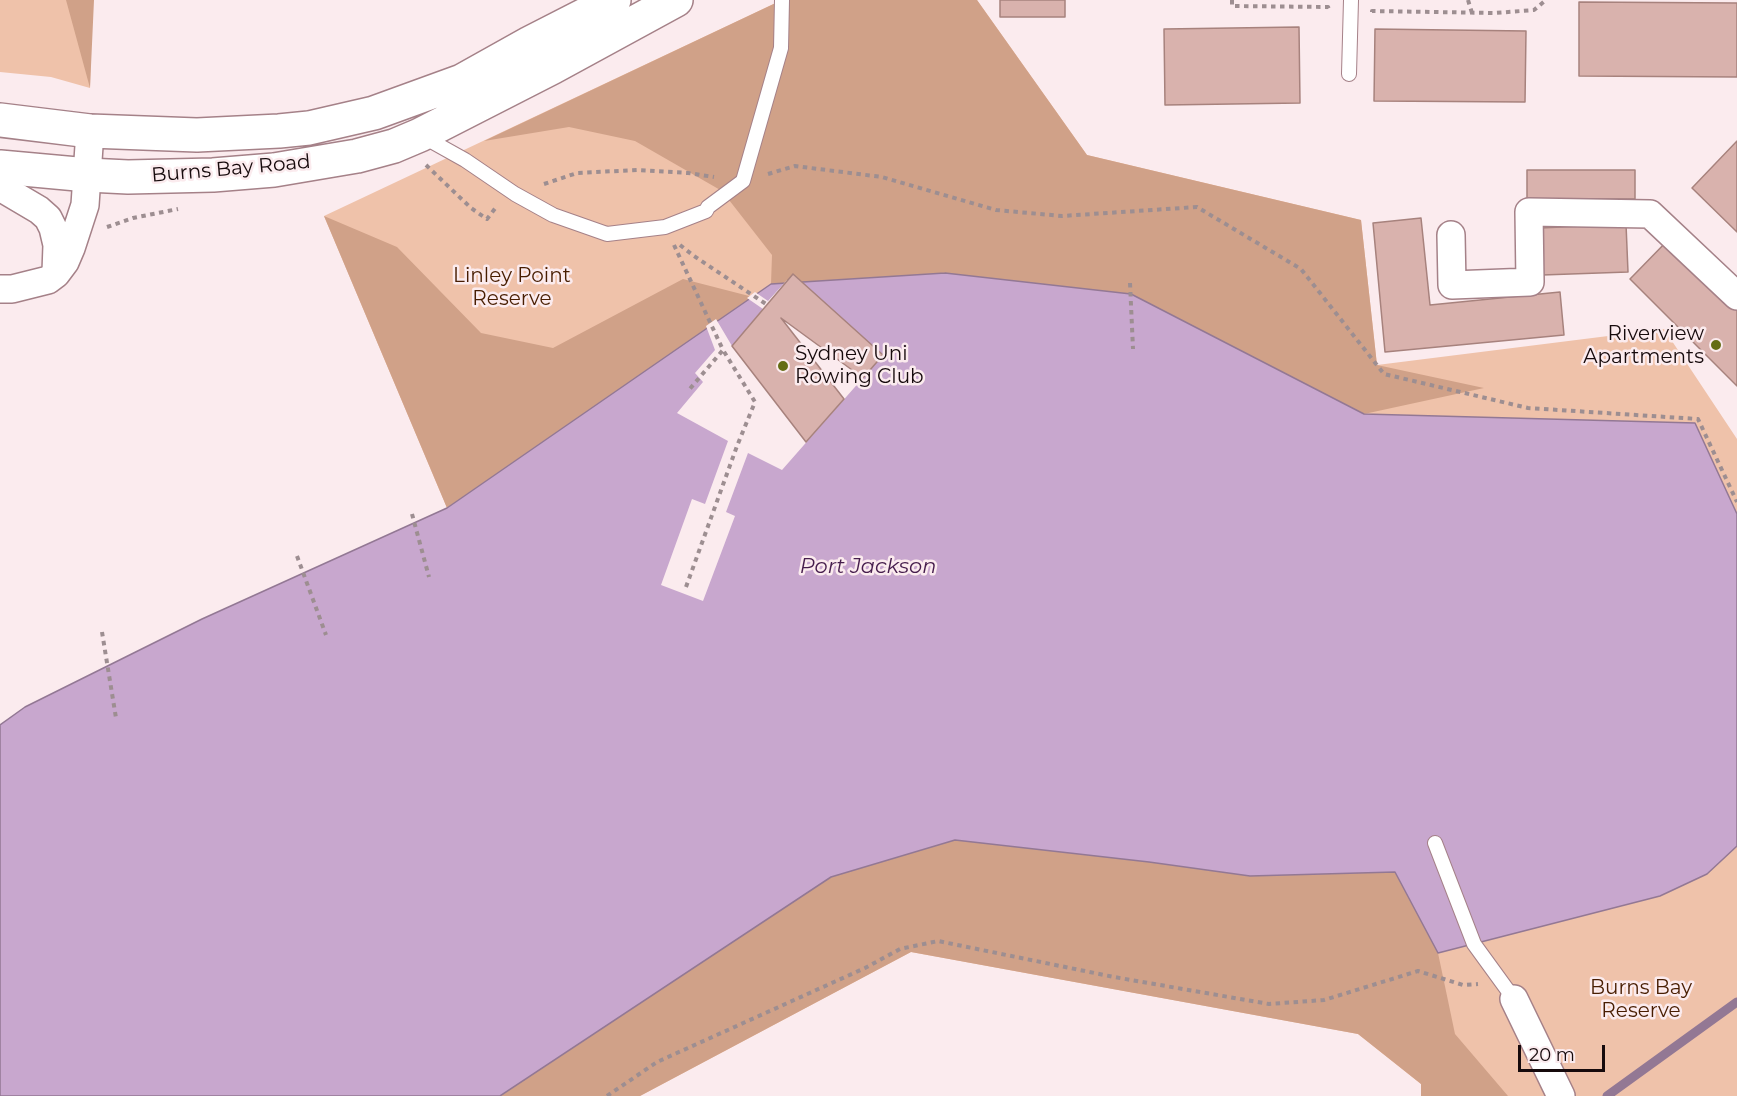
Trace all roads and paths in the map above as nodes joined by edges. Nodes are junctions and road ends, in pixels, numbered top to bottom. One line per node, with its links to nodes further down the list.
1 (614, 0): 13 (main road, Burns Bay Road)
2 (676, 0): 14 (main road, Burns Bay Road)
3 (782, 0): 14 (lane)
4 (1232, 0): 8 (path)
5 (1351, 0): 11 (lane)
6 (1468, 0): 9 (path)
7 (1545, 0): 9 (path)
8 (1331, 13)
9 (1472, 13): 10 (path)
10 (1371, 22)
11 (1349, 75)
12 (0, 120): 13 (main road, Burns Bay Road)
13 (90, 130): 16 (street)
14 (420, 135): 16 (main road, Burns Bay Road)
15 (0, 167): 16 (main road, Burns Bay Road)
16 (88, 175): 20 (street)
17 (0, 187): 20 (street)
18 (996, 210): 28 (path)
19 (1451, 235): 23 (street)
20 (56, 274): 22 (street)
21 (1130, 283): 25 (path)
22 (0, 289)
23 (1737, 296)
24 (766, 304): 26 (path)
25 (1133, 349)
26 (724, 352): 27 (path); 32 (path)
27 (688, 391)
28 (1737, 501)
29 (412, 514): 31 (path)
30 (297, 556): 34 (path)
31 (429, 577)
32 (686, 587)
33 (102, 632): 35 (path)
34 (326, 635)
35 (116, 718)
36 (1435, 843): 37 (lane)
37 (1508, 991): 38 (path); 39 (street)
38 (607, 1096)
39 (1561, 1096)

